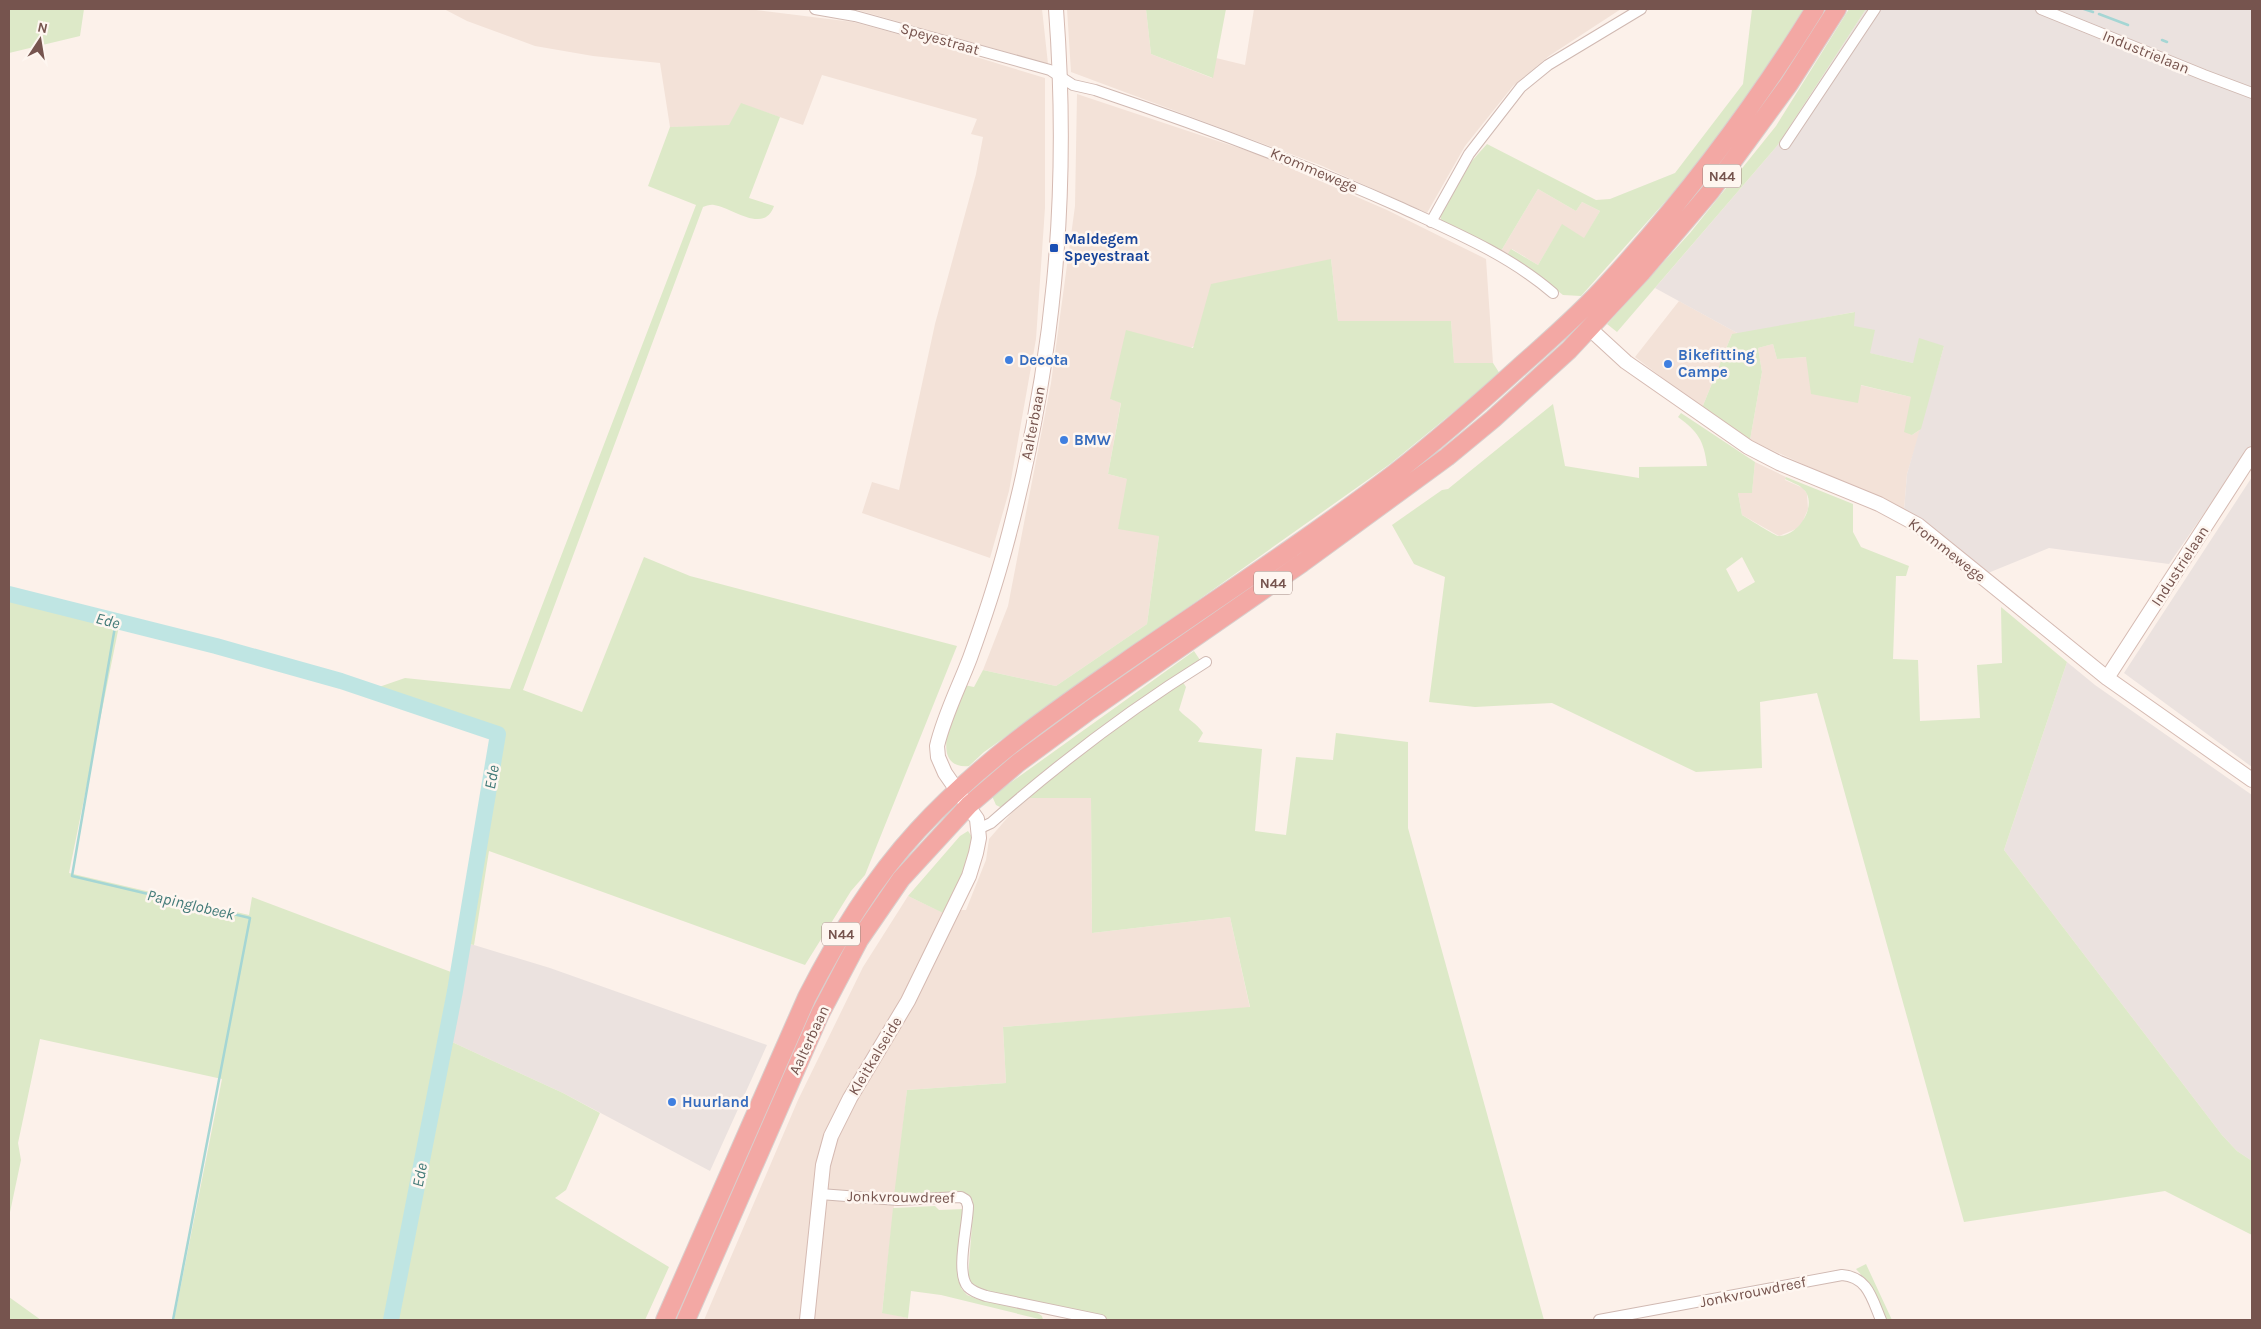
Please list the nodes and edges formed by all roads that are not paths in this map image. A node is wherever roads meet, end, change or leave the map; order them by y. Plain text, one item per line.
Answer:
1 (815, 9) edge
2 (1056, 9) edge
3 (1640, 9) edge
4 (1815, 9) edge
5 (1837, 9) edge
6 (1875, 9) edge
7 (2041, 9) edge
8 (1061, 78) junction
9 (2252, 92) edge
10 (1785, 144) dead end
11 (1431, 222) junction
12 (1553, 293) dead end
13 (1582, 322) junction
14 (2252, 454) edge
15 (1206, 662) dead end
16 (2107, 678) junction
17 (2252, 780) edge
18 (958, 790) junction
19 (969, 805) junction
20 (978, 829) junction
21 (820, 1194) junction
22 (664, 1320) edge
23 (686, 1320) edge
24 (807, 1320) edge
25 (1100, 1320) edge
26 (1599, 1320) edge
27 (1881, 1320) edge

1 - 8 street, Speyestraat
2 - 8 street, Aalterbaan
3 - 11 street
4 - 13 highway, N44
5 - 13 highway, N44
6 - 10 street
7 - 9 street, Industrielaan
8 - 11 street, Krommewege
8 - 18 street, Aalterbaan
11 - 12 street, Krommewege
13 - 16 street, Krommewege
13 - 18 highway, N44
13 - 19 highway, N44
14 - 16 street, Industrielaan
15 - 20 street
16 - 17 street, Krommewege
18 - 19 street, Aalterbaan
18 - 22 highway, Aalterbaan / N44
19 - 20 street, Kleitkalseide
19 - 23 highway, Aalterbaan / N44
20 - 21 street, Kleitkalseide
21 - 24 street, Kleitkalseide
21 - 25 street, Jonkvrouwdreef
26 - 27 street, Jonkvrouwdreef

